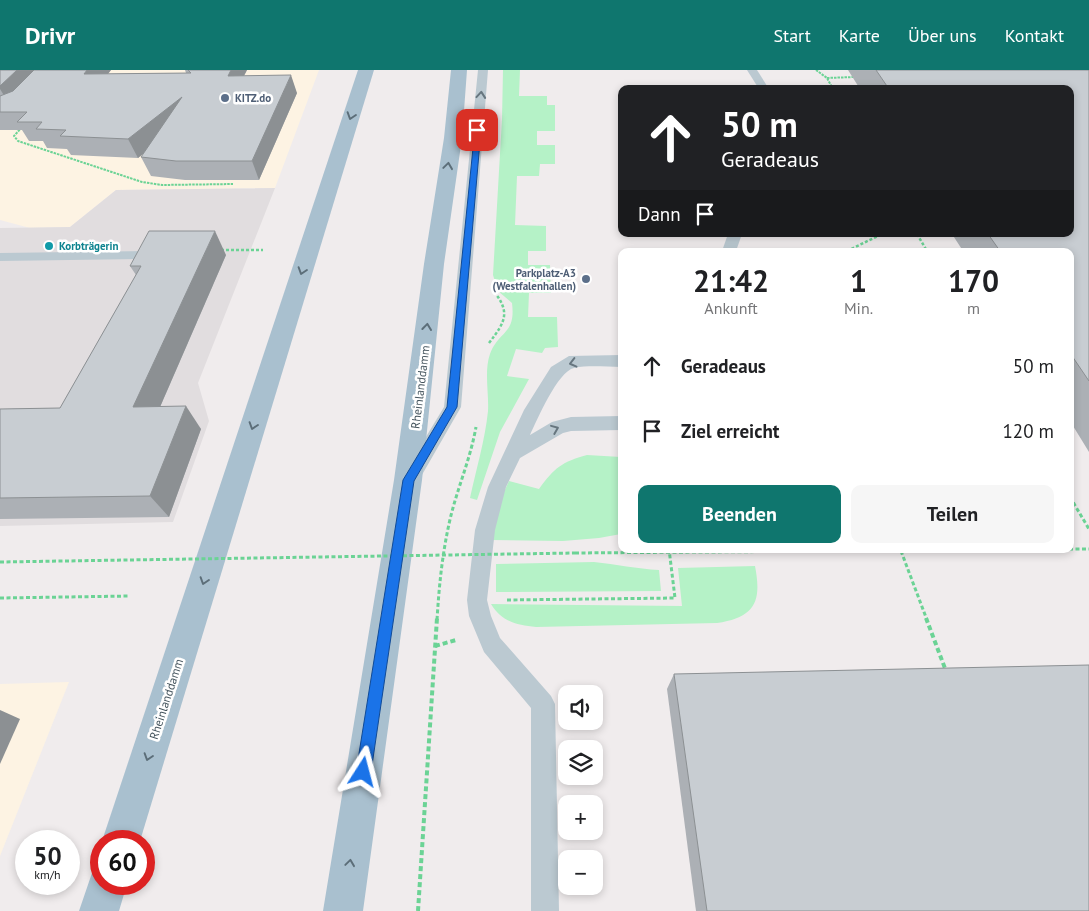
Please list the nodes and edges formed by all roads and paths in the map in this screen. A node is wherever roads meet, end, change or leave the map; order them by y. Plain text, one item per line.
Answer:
1 (366, 70) edge
2 (459, 70) edge
3 (483, 70) edge
4 (752, 70) edge
5 (816, 70) edge
6 (854, 77) dead end
7 (827, 78) junction
8 (761, 85) edge
9 (831, 85) edge
10 (24, 125) edge
11 (233, 184) dead end
12 (876, 237) edge
13 (919, 237) edge
14 (853, 248) edge
15 (925, 248) edge
16 (219, 250) dead end
17 (263, 250) dead end
18 (0, 257) edge
19 (134, 281) edge
20 (490, 286) dead end
21 (486, 346) dead end
22 (618, 361) edge
23 (618, 423) edge
24 (477, 424) dead end
25 (513, 453) junction
26 (408, 480) junction
27 (1074, 504) edge
28 (1089, 530) edge
29 (1074, 549) edge
30 (1089, 549) edge
31 (618, 552) edge
32 (669, 553) edge
33 (902, 553) edge
34 (0, 562) edge
35 (130, 596) dead end
36 (0, 598) edge
37 (478, 600) junction
38 (948, 674) edge
39 (124, 830) edge
40 (104, 895) edge
41 (99, 911) edge
42 (343, 911) edge
43 (418, 911) edge
44 (545, 911) edge

1 -> 39 main road, Rheinlanddamm
26 -> 2 main road, Rheinlanddamm
26 -> 3 lane
4 - 8 lane
5 - 7 path
6 - 7 path
7 - 9 path
10 - 11 path
12 - 14 path
13 - 15 path
16 - 17 path
18 - 19 lane
20 - 21 path
22 -> 25 lane
25 -> 23 lane
24 - 43 path
25 - 37 lane
42 -> 26 main road, Rheinlanddamm
27 - 28 path
29 - 30 path
31 - 34 path, bridge
32 - 37 path
33 - 38 path
35 - 36 path
37 - 44 lane
40 - 41 main road

